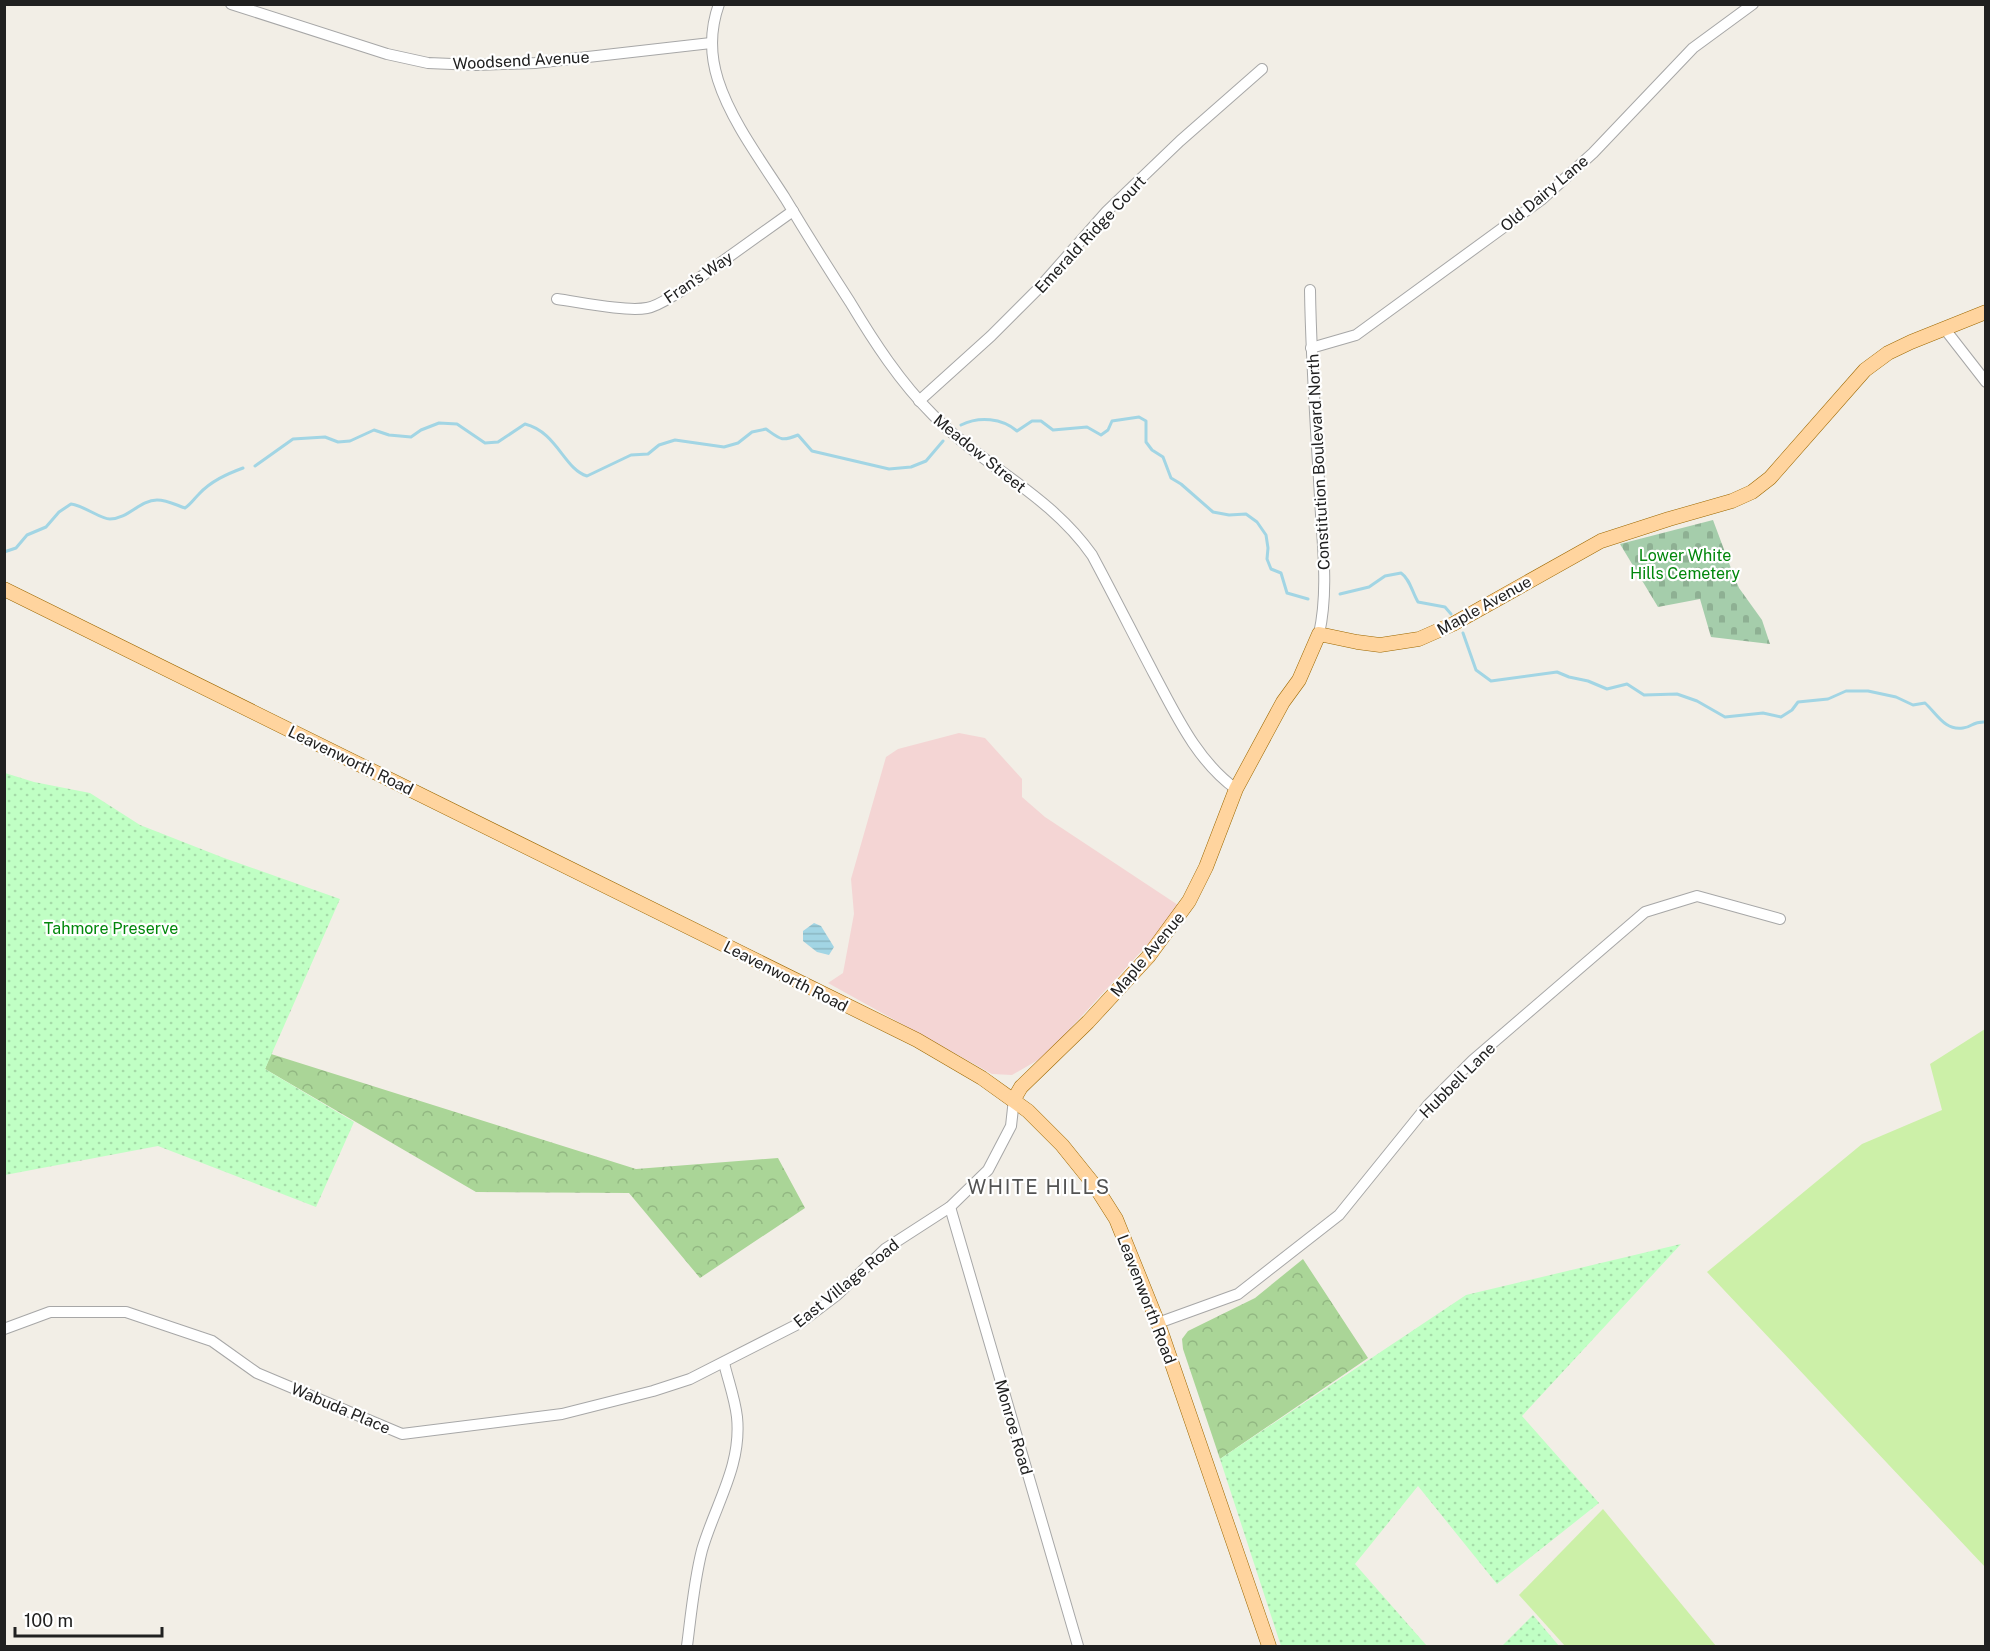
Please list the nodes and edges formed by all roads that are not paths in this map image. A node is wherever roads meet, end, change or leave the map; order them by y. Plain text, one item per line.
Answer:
1 (231, 4) edge
2 (718, 4) edge
3 (1753, 4) edge
4 (711, 43) junction
5 (1262, 69) dead end
6 (793, 211) junction
7 (1310, 290) dead end
8 (557, 299) dead end
9 (1986, 312) edge
10 (1944, 328) junction
11 (1311, 348) junction
12 (1986, 382) edge
13 (919, 401) junction
14 (4, 589) edge
15 (1319, 634) junction
16 (1236, 789) junction
17 (1780, 919) dead end
18 (1014, 1099) junction
19 (950, 1207) junction
20 (1158, 1323) junction
21 (4, 1329) edge
22 (724, 1363) junction
23 (687, 1647) edge
24 (1078, 1647) edge
25 (1269, 1647) edge

1 - 4 street, Woodsend Avenue
2 - 4 street, Meadow Street
3 - 11 street, Old Dairy Lane
4 - 6 street, Meadow Street
5 - 13 street, Emerald Ridge Court
6 - 8 street, Fran's Way
6 - 13 street, Meadow Street
7 - 11 street, Constitution Boulevard North
9 - 10 main road, Maple Avenue
10 - 12 street
10 - 15 main road, Maple Avenue
11 - 15 street, Constitution Boulevard North
13 - 16 street, Meadow Street
14 - 18 main road, Leavenworth Road
15 - 16 main road, Maple Avenue
16 - 18 main road, Maple Avenue
17 - 20 street, Hubbell Lane
18 - 19 street, East Village Road
18 - 20 main road, Leavenworth Road
19 - 22 street, East Village Road
19 - 24 street, Monroe Road
20 - 25 main road, Leavenworth Road
21 - 22 street, Wabuda Place
22 - 23 street

